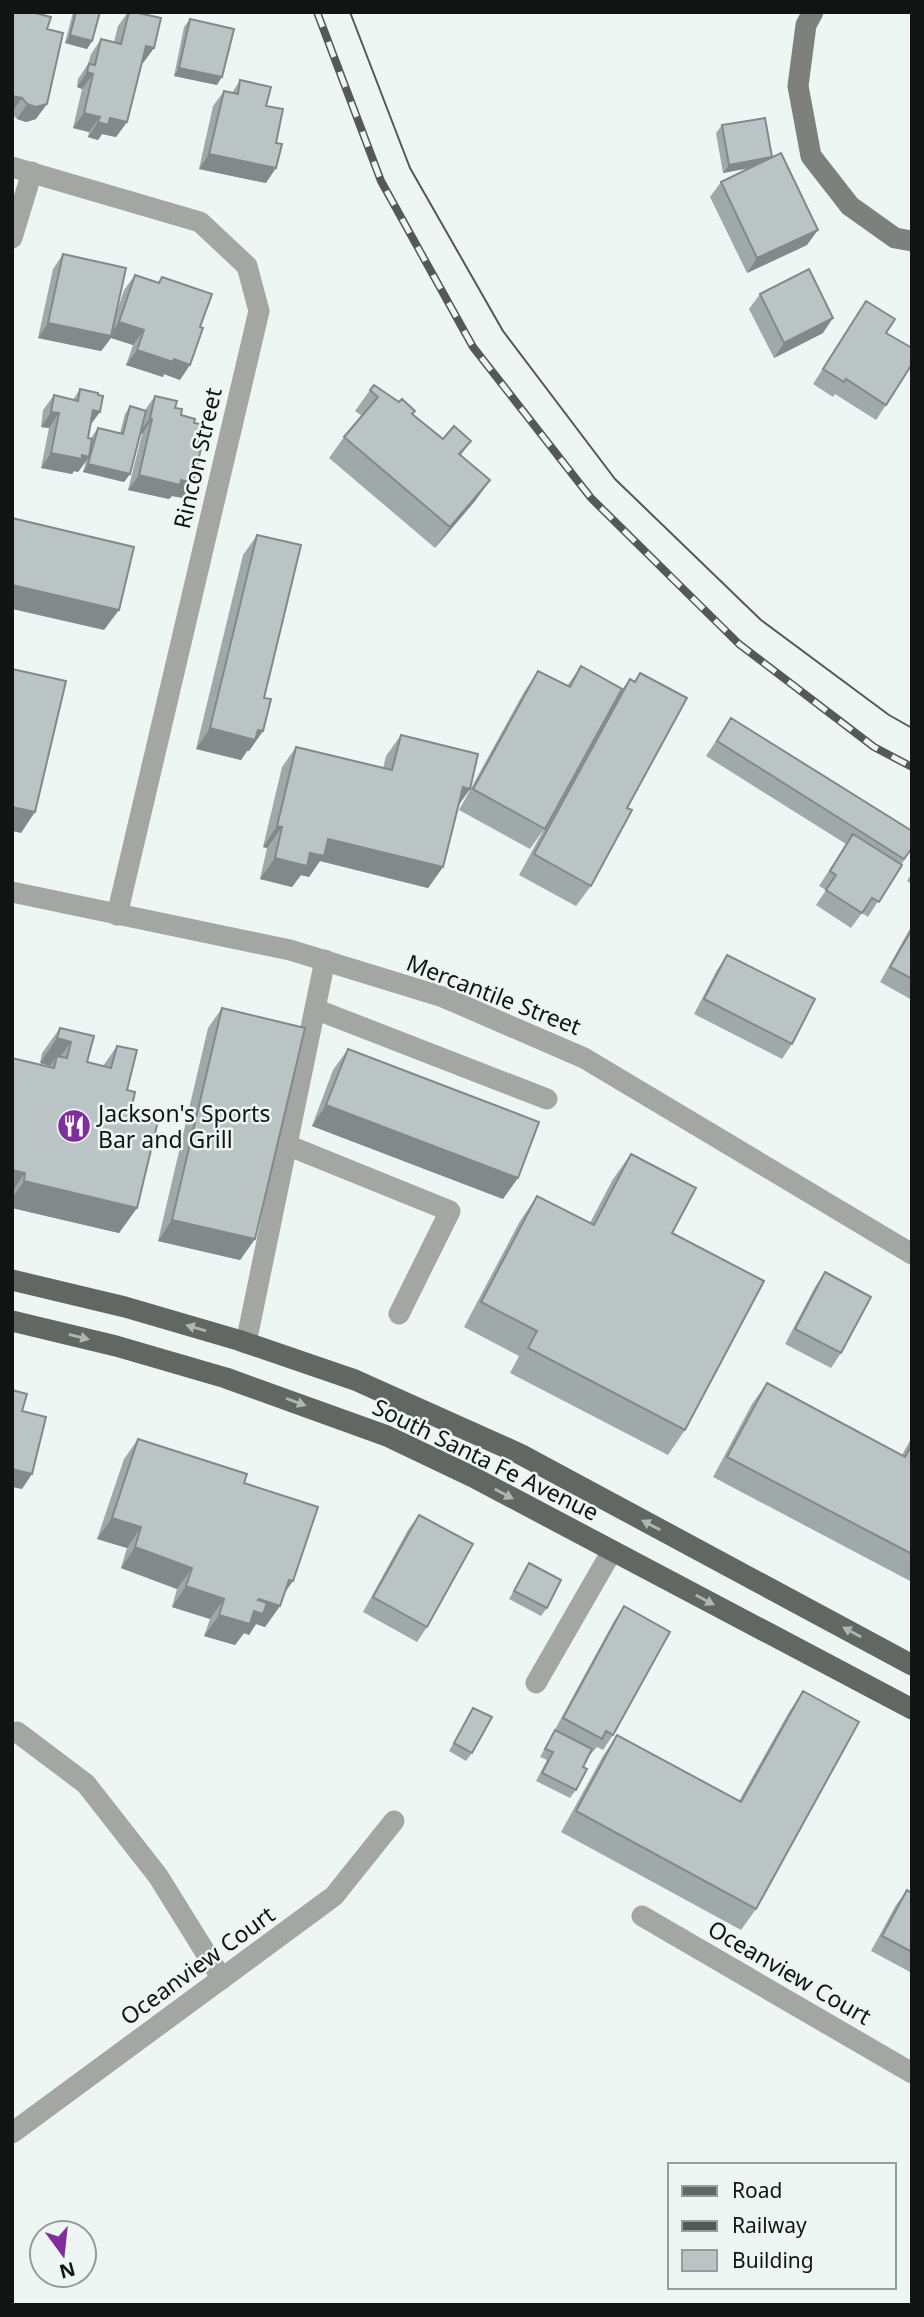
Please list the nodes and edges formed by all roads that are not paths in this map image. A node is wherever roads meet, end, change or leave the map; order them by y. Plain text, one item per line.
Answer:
1 (813, 12) edge
2 (22, 170) edge
3 (12, 238) edge
4 (912, 241) edge
5 (12, 892) edge
6 (117, 915) junction
7 (325, 960) junction
8 (314, 1009) junction
9 (547, 1099) dead end
10 (287, 1145) junction
11 (912, 1254) edge
12 (12, 1280) edge
13 (400, 1314) dead end
14 (12, 1321) edge
15 (246, 1343) junction
16 (612, 1551) junction
17 (912, 1665) edge
18 (536, 1683) dead end
19 (912, 1709) edge
20 (17, 1732) dead end
21 (394, 1821) dead end
22 (642, 1916) dead end
23 (222, 1979) junction
24 (912, 2073) edge
25 (12, 2133) edge

1 - 4 street
2 - 3 street
2 - 6 street, Rincon Street
5 - 6 street, Mercantile Street
6 - 7 street, Mercantile Street
7 - 8 street
7 - 11 street, Mercantile Street
8 - 9 street
8 - 10 street
10 - 13 street
10 - 15 street
15 -> 12 main road, South Santa Fe Avenue
14 -> 16 main road, South Santa Fe Avenue
17 -> 15 main road, South Santa Fe Avenue
16 - 18 street
16 -> 19 main road, South Santa Fe Avenue
20 - 23 street
21 - 23 street, Oceanview Court
22 - 24 street, Oceanview Court
23 - 25 street, Oceanview Court

